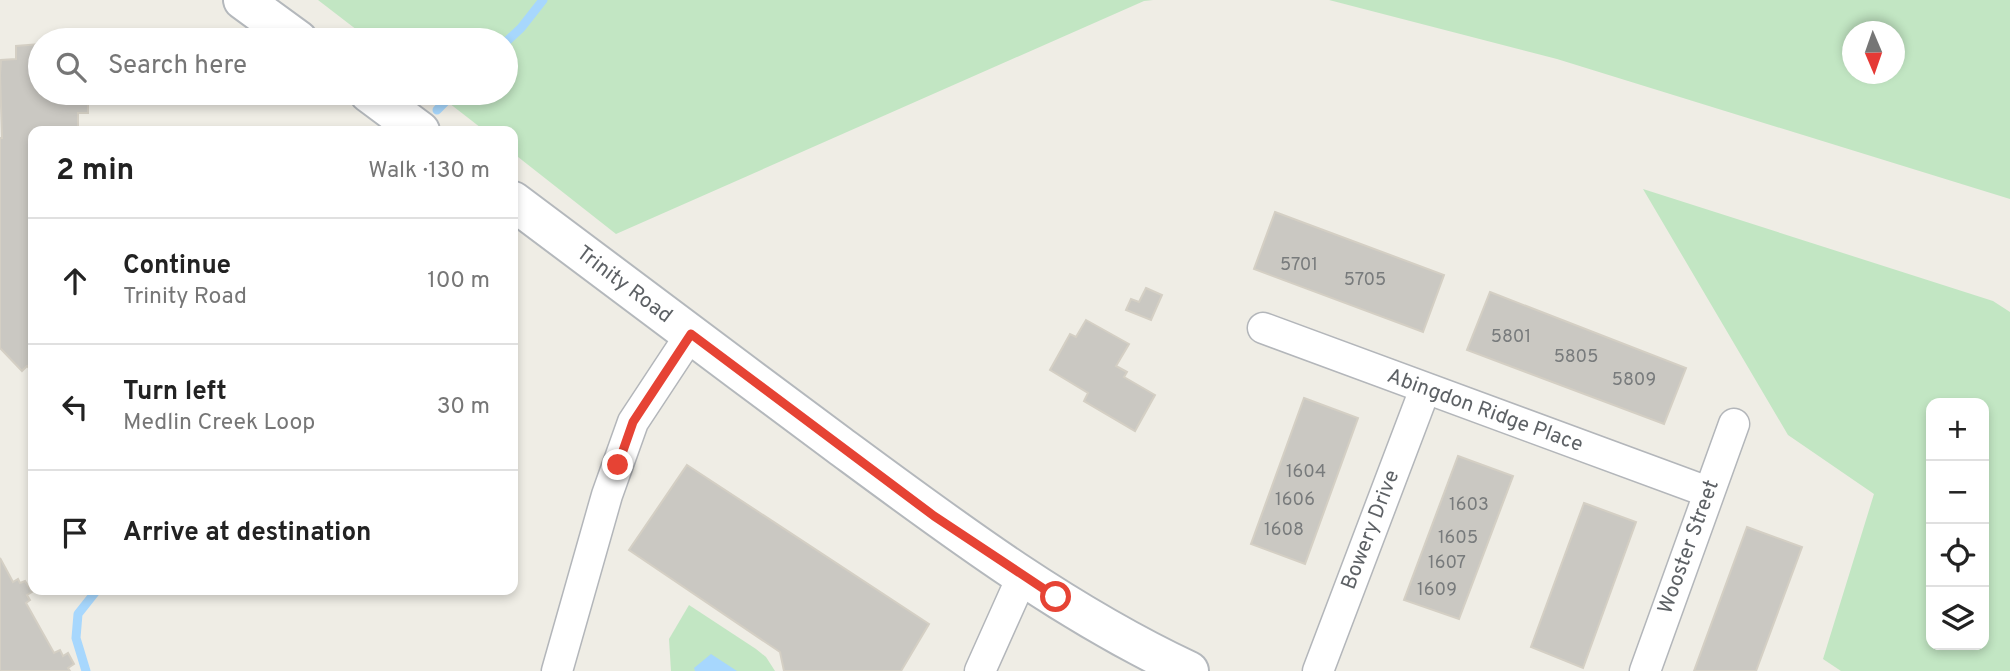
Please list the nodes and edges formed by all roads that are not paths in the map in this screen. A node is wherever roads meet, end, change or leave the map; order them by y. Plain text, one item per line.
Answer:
1 (243, 0) edge
2 (282, 28) edge
3 (385, 105) edge
4 (413, 126) edge
5 (518, 205) edge
6 (1263, 328) dead end
7 (691, 334) junction
8 (1425, 389) junction
9 (1734, 424) dead end
10 (1708, 492) junction
11 (1023, 575) junction
12 (557, 671) edge
13 (980, 671) edge
14 (1189, 671) edge
15 (1318, 671) edge
16 (1645, 671) edge

1 - 2 main road
3 - 4 main road
5 - 7 main road, Trinity Road
6 - 8 street, Abingdon Ridge Place
7 - 11 main road, Trinity Road
7 - 12 street
8 - 10 street, Abingdon Ridge Place
8 - 15 street, Bowery Drive
9 - 10 street, Wooster Street
10 - 16 street, Wooster Street
11 - 13 street
11 - 14 main road, Trinity Road

